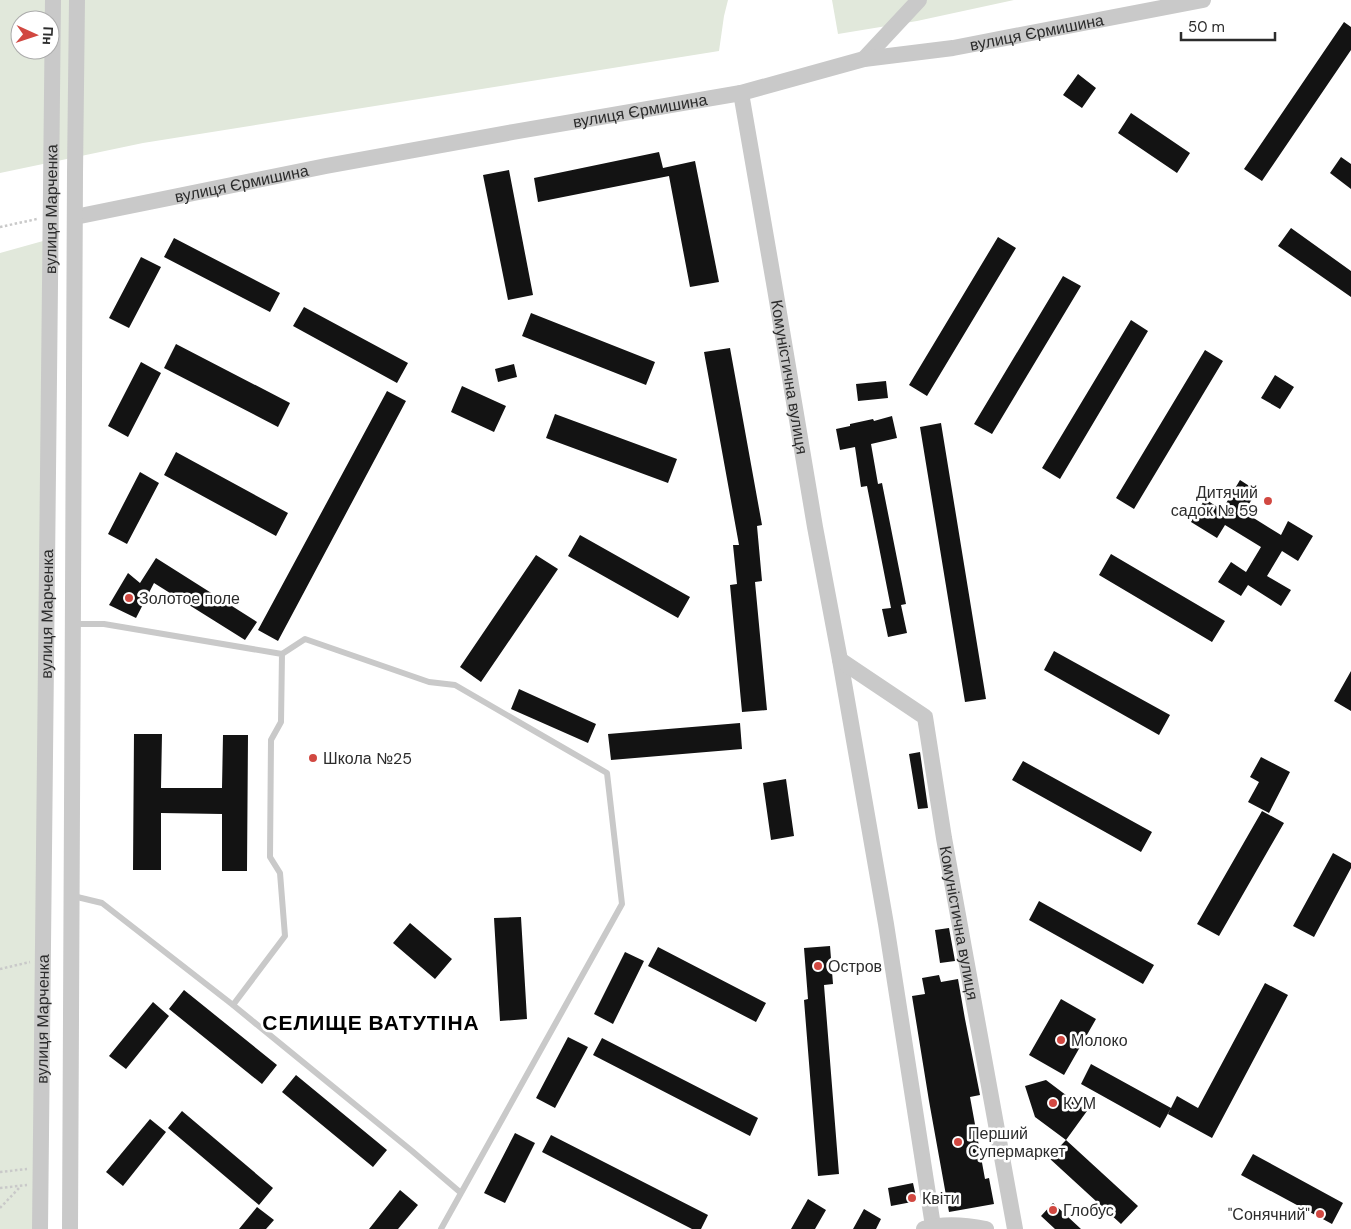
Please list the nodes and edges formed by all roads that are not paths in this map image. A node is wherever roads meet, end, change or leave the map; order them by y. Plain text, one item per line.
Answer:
1 (53, 0) edge
2 (77, 0) edge
3 (919, 0) edge
4 (1203, 0) edge
5 (864, 59) junction
6 (741, 93) junction
7 (52, 126) junction
8 (76, 126) junction
9 (75, 173) junction
10 (51, 174) junction
11 (75, 217) junction
12 (73, 624) junction
13 (282, 654) junction
14 (840, 660) junction
15 (72, 896) junction
16 (233, 1004) junction
17 (461, 1193) junction
18 (929, 1227) edge
19 (40, 1229) edge
20 (70, 1229) edge
21 (441, 1229) edge
22 (986, 1229) edge
23 (1016, 1229) edge

1 - 7 street, вулиця Марченка
2 - 8 street, вулиця Марченка
3 - 5 street
4 - 5 street, вулиця Єрмишина
5 - 6 street, вулиця Єрмишина
6 - 11 street, вулиця Єрмишина
6 - 14 street, Комуністична вулиця
7 - 8 street
7 - 10 street, вулиця Марченка
8 - 9 street, вулиця Марченка
9 - 10 street
9 - 11 street, вулиця Марченка
10 - 19 street, вулиця Марченка
11 - 12 street, вулиця Марченка
12 - 13 lane
12 - 15 street, вулиця Марченка
13 - 16 lane
13 - 17 lane
14 - 18 street, Комуністична вулиця
14 - 23 street, Комуністична вулиця
15 - 16 lane
15 - 20 street, вулиця Марченка
16 - 17 lane
17 - 21 lane
18 - 22 street

